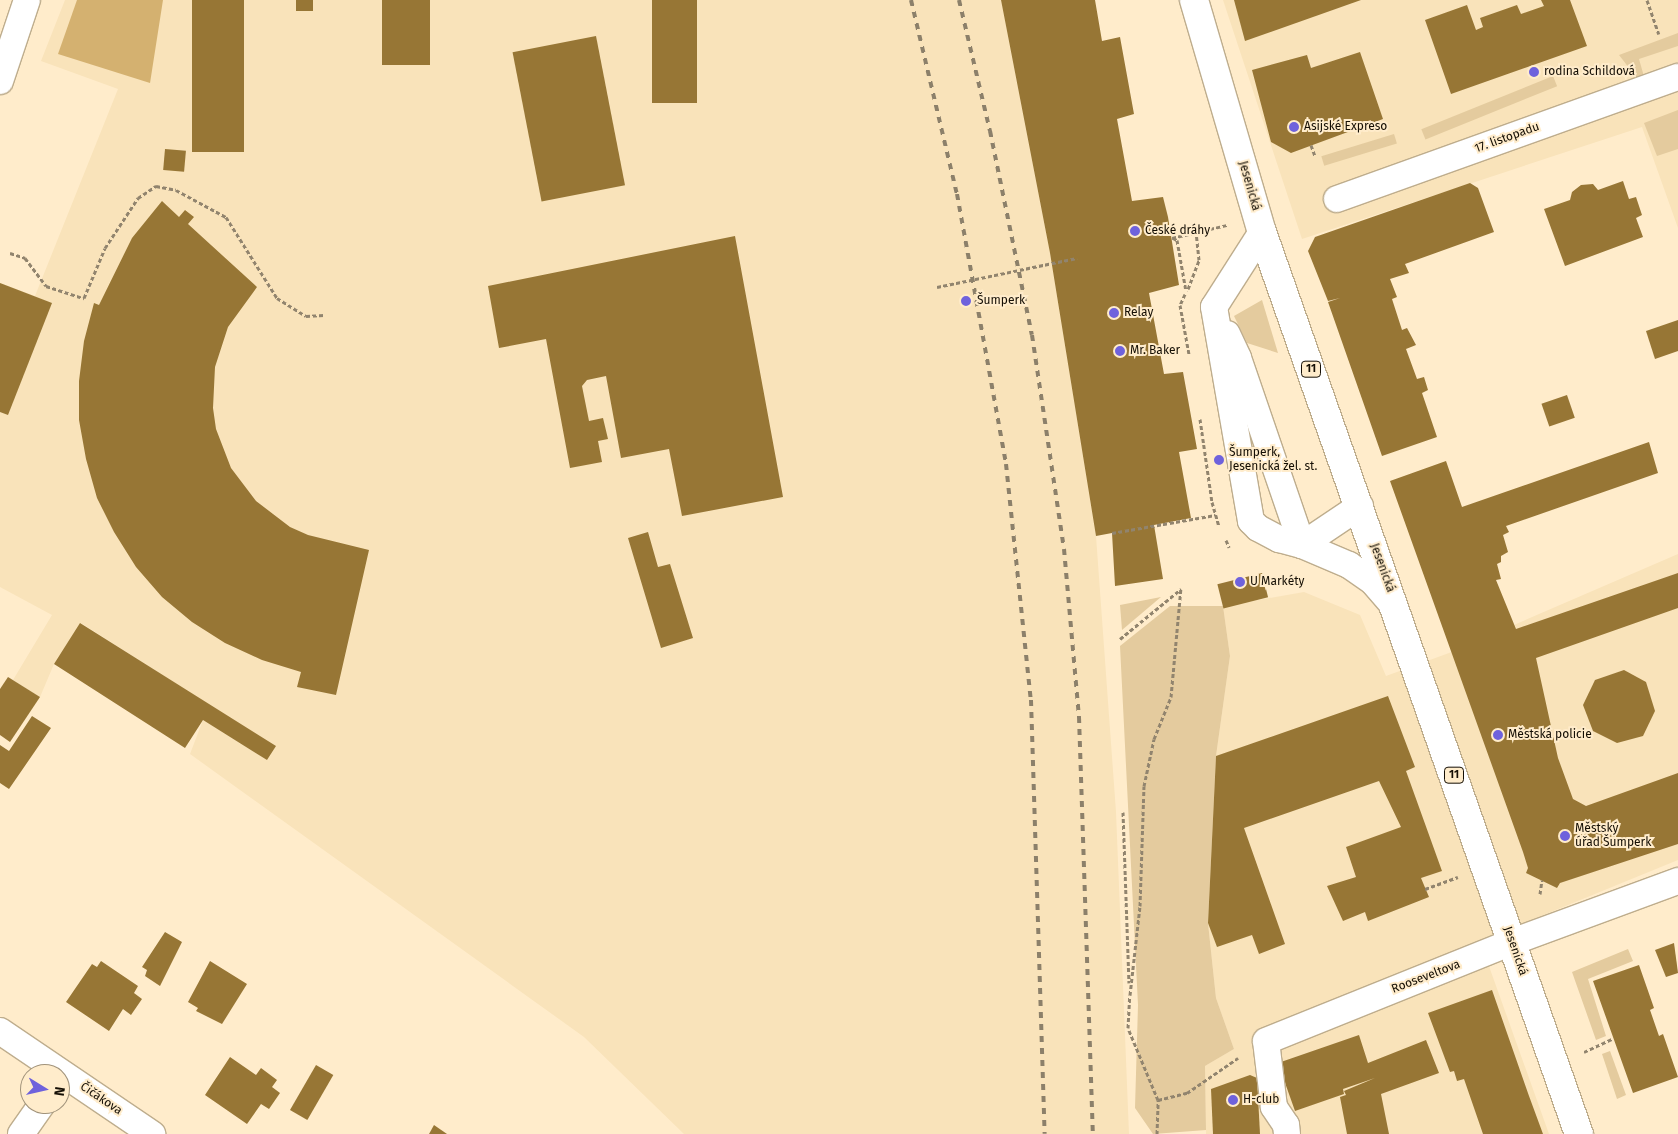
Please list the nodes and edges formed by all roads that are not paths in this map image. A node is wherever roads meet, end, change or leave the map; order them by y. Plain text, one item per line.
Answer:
1 (27, 0) edge
2 (1194, 0) edge
3 (1678, 77) edge
4 (0, 80) edge
5 (1337, 199) dead end
6 (1262, 232) junction
7 (1214, 307) junction
8 (1360, 506) junction
9 (1302, 545) junction
10 (1396, 608) junction
11 (1678, 882) edge
12 (1512, 942) junction
13 (0, 1031) edge
14 (46, 1064) edge
15 (70, 1081) edge
16 (35, 1114) edge
17 (21, 1134) edge
18 (152, 1134) edge
19 (1287, 1134) edge
20 (1578, 1134) edge

1 - 4 street
2 - 6 main road, Jesenická / 11
3 - 5 street, 17. listopadu
6 - 7 street
6 - 8 main road, Jesenická / 11
7 - 9 street
7 - 9 street
8 - 9 street
8 - 10 main road, Jesenická / 11
9 - 10 street
10 - 12 main road, Jesenická / 11
11 - 12 street, Rooseveltova
12 - 19 street, Rooseveltova
12 - 20 main road, Jesenická / 11
13 - 14 street, Čičákova
15 - 18 street, Čičákova
16 - 17 street

